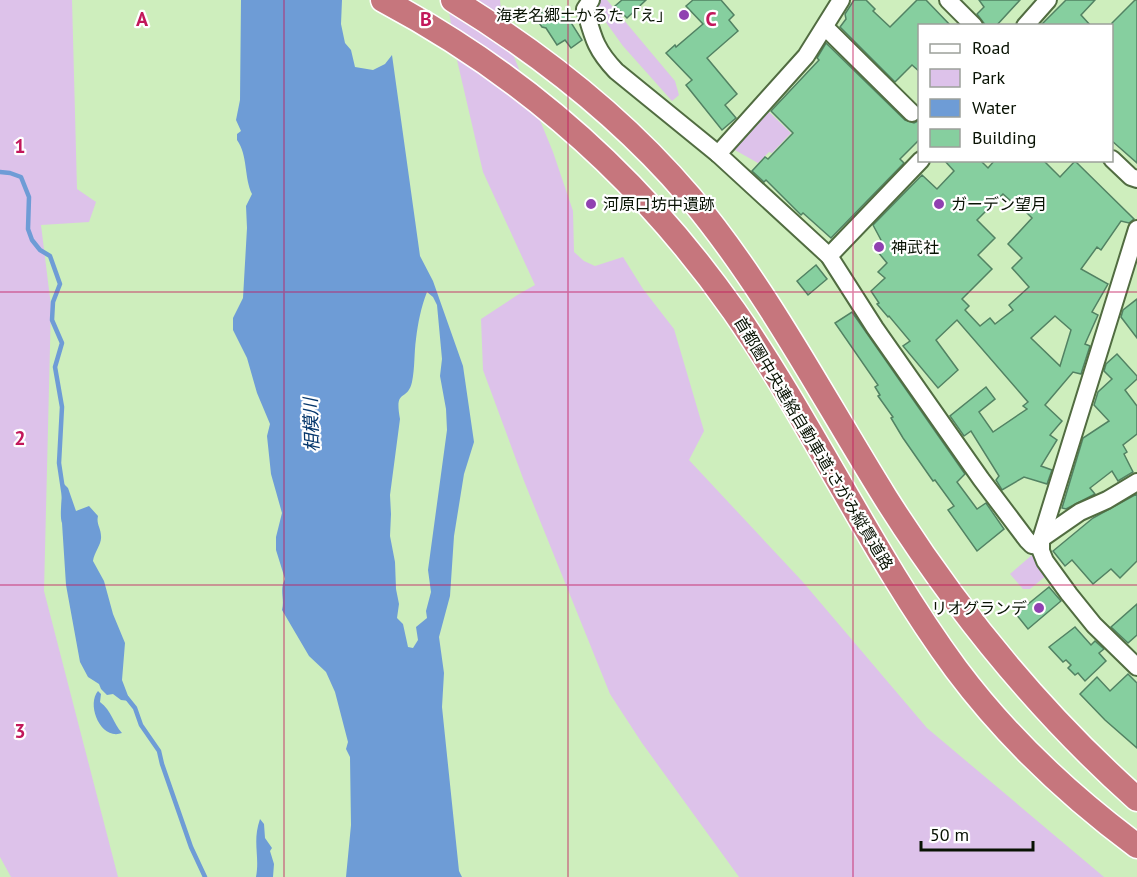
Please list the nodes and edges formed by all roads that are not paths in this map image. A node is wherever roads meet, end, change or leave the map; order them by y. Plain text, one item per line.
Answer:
1 (383, 0) edge
2 (453, 0) edge
3 (591, 0) edge
4 (841, 0) edge
5 (948, 0) edge
6 (1048, 0) edge
7 (972, 24) edge
8 (1027, 24) edge
9 (825, 27) junction
10 (916, 116) edge
11 (718, 154) junction
12 (1113, 160) edge
13 (919, 162) edge
14 (1137, 179) edge
15 (1137, 229) edge
16 (829, 256) junction
17 (1137, 482) edge
18 (1041, 543) junction
19 (1137, 667) edge
20 (1137, 798) edge
21 (1137, 846) edge

1 - 21 highway, 首都圏中央連絡自動車道;さがみ縦貫道路
2 - 20 highway, 首都圏中央連絡自動車道;さがみ縦貫道路
3 - 11 street
4 - 9 street
5 - 7 street
6 - 8 street
9 - 10 street
9 - 11 street
11 - 16 street
12 - 14 street
13 - 16 street
15 - 18 street
16 - 18 street
17 - 18 street
18 - 19 street

